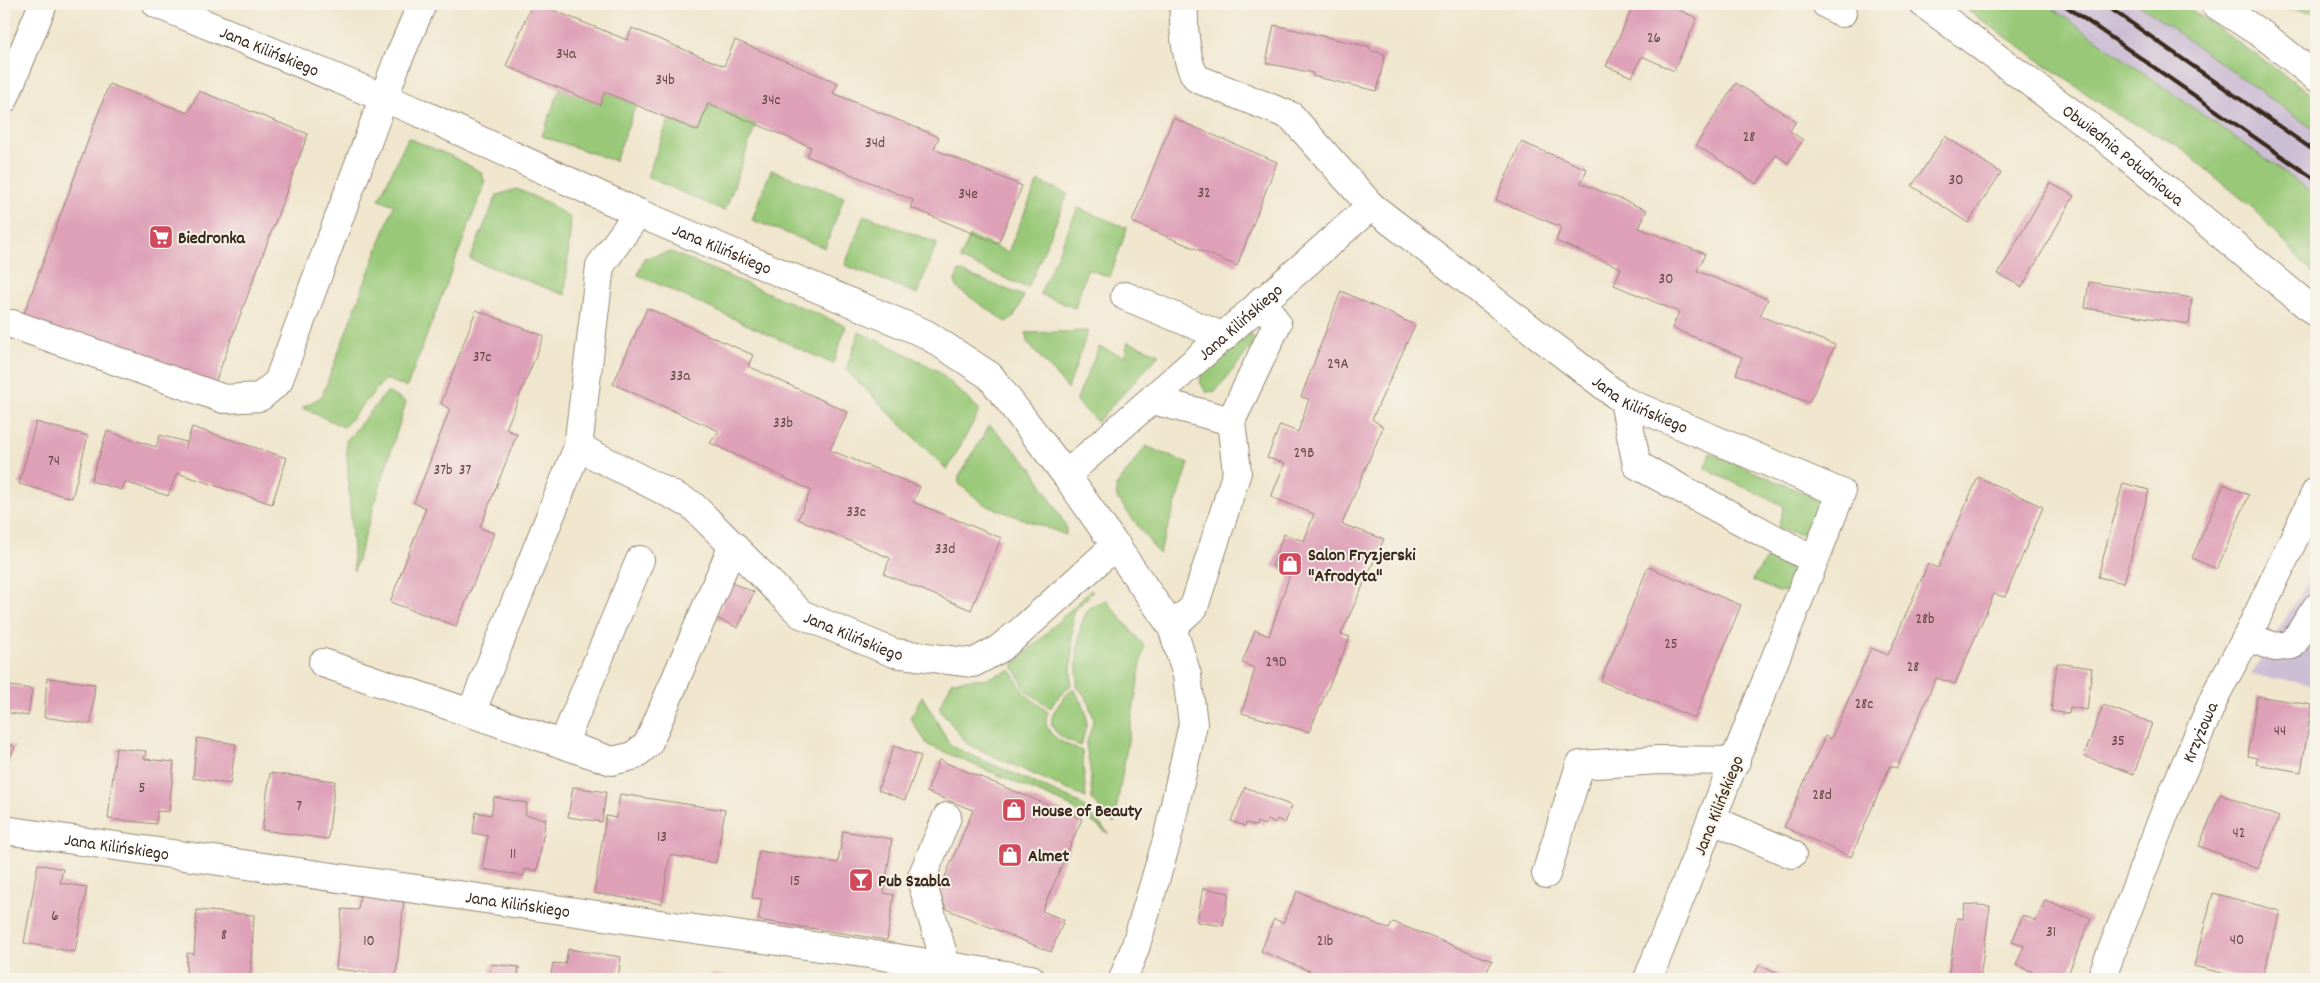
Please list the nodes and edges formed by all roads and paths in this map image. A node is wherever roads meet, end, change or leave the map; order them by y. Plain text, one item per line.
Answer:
1 (43, 4) edge
2 (157, 4) edge
3 (422, 4) edge
4 (1184, 4) edge
5 (1924, 4) edge
6 (2215, 4) edge
7 (2316, 77) edge
8 (4, 99) edge
9 (384, 99) junction
10 (1371, 206) junction
11 (638, 213) junction
12 (1125, 296) dead end
13 (1262, 300) junction
14 (2316, 314) edge
15 (12, 324) dead end
16 (1224, 337) junction
17 (1153, 400) junction
18 (1624, 401) junction
19 (1231, 421) junction
20 (578, 447) junction
21 (1066, 475) junction
22 (2316, 492) edge
23 (733, 545) junction
24 (1116, 545) junction
25 (640, 560) dead end
26 (1814, 560) junction
27 (2316, 608) edge
28 (1172, 627) junction
29 (2247, 637) junction
30 (323, 663) dead end
31 (471, 713) junction
32 (563, 744) junction
33 (1736, 761) junction
34 (947, 817) dead end
35 (1713, 820) junction
36 (4, 830) edge
37 (1792, 854) dead end
38 (1546, 874) dead end
39 (946, 965) junction
40 (1031, 979) edge
41 (1123, 979) edge
42 (1648, 979) edge
43 (2101, 979) edge

1 - 8 street
2 - 9 street, Jana Kilińskiego
3 - 9 street
4 - 10 street
5 - 14 street, Obwiednia Południowa
6 - 7 street
9 - 11 street, Jana Kilińskiego
9 - 15 street
10 - 13 street, Jana Kilińskiego
10 - 18 street, Jana Kilińskiego
11 - 20 street
11 - 21 street, Jana Kilińskiego
12 - 16 street
13 - 16 street, Jana Kilińskiego
13 - 19 street
16 - 17 street, Jana Kilińskiego
17 - 19 street
17 - 21 street, Jana Kilińskiego
18 - 26 street
18 - 26 street, Jana Kilińskiego
19 - 28 street
20 - 23 street, Jana Kilińskiego
20 - 31 street
21 - 24 street, Jana Kilińskiego
22 - 29 street, Krzyżowa
23 - 24 street, Jana Kilińskiego
23 - 32 street
24 - 28 street, Jana Kilińskiego
25 - 32 street
26 - 33 street, Jana Kilińskiego
27 - 29 street
28 - 41 street, Jana Kilińskiego
29 - 43 street, Krzyżowa
30 - 31 street
31 - 32 street
33 - 35 street, Jana Kilińskiego
33 - 38 street
34 - 39 street
35 - 37 street
35 - 42 street, Jana Kilińskiego
36 - 39 street, Jana Kilińskiego
39 - 40 street, Jana Kilińskiego

